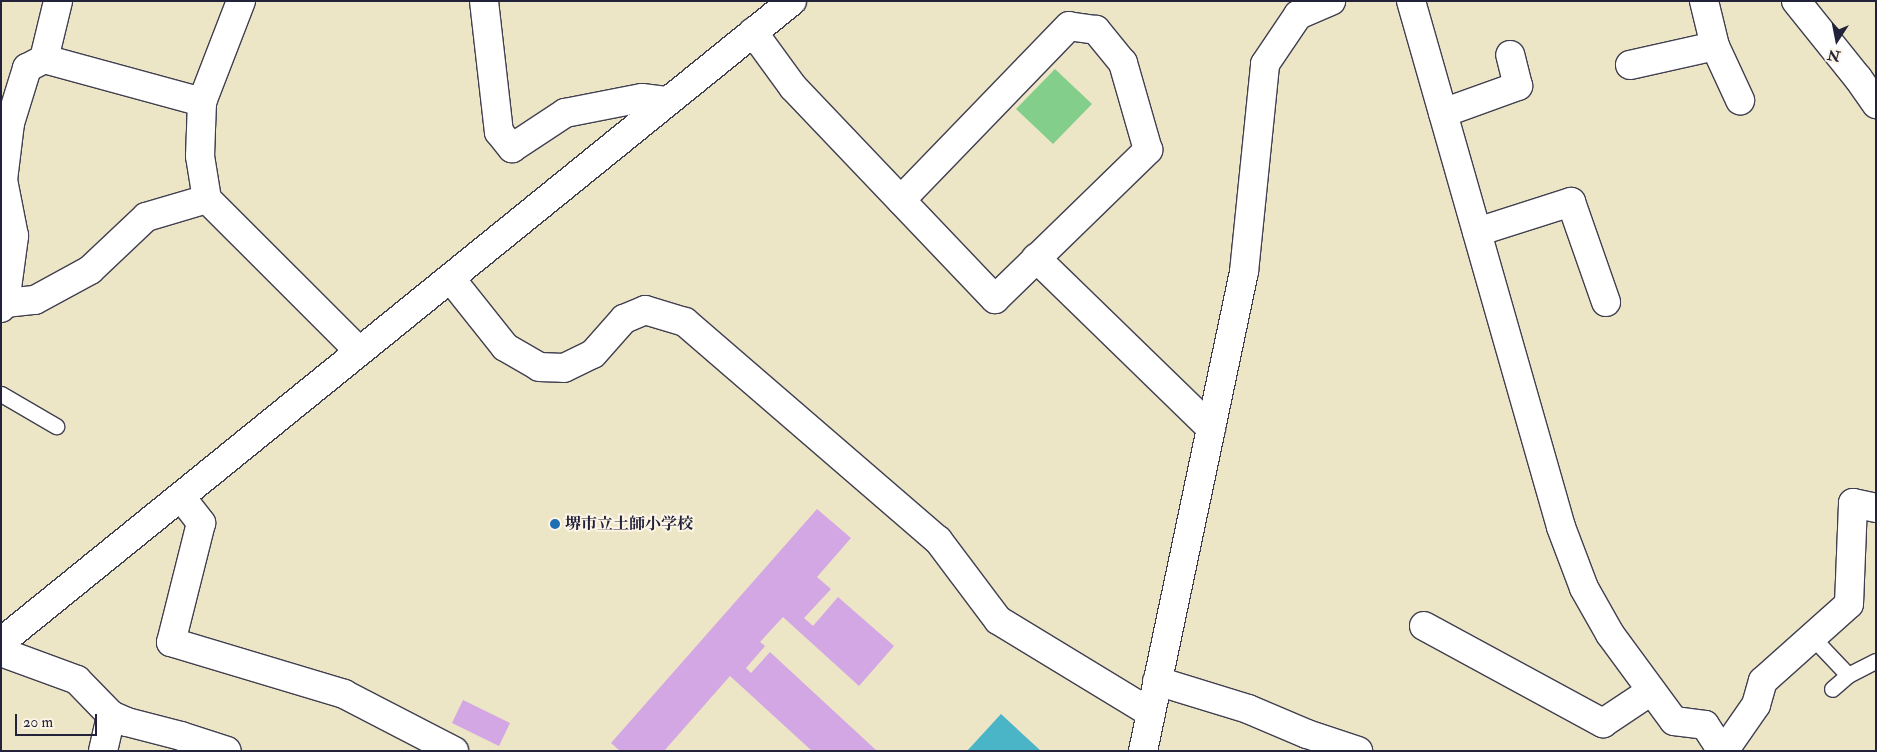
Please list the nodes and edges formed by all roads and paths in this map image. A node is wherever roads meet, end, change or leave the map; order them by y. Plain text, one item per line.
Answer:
1 (58, 1) edge
2 (484, 1) edge
3 (792, 1) edge
4 (1331, 1) edge
5 (1411, 1) edge
6 (1704, 1) edge
7 (1796, 1) edge
8 (243, 2) edge
9 (754, 32) junction
10 (1715, 46) junction
11 (1510, 55) dead end
12 (44, 59) junction
13 (1630, 65) dead end
14 (1740, 100) dead end
15 (202, 102) junction
16 (666, 102) junction
17 (1876, 104) edge
18 (1443, 113) junction
19 (6, 122) edge
20 (207, 199) junction
21 (901, 200) junction
22 (1477, 232) junction
23 (1036, 258) junction
24 (451, 279) junction
25 (1606, 302) dead end
26 (3, 305) edge
27 (359, 351) junction
28 (1, 394) edge
29 (56, 426) dead end
30 (1211, 428) junction
31 (181, 497) junction
32 (1876, 508) edge
33 (1424, 626) dead end
34 (1812, 637) junction
35 (1, 642) edge
36 (1, 652) edge
37 (1876, 661) edge
38 (1848, 675) junction
39 (1157, 681) junction
40 (1832, 689) dead end
41 (1651, 691) junction
42 (1151, 713) junction
43 (111, 715) junction
44 (1305, 742) edge
45 (103, 751) edge
46 (227, 751) edge
47 (454, 751) edge
48 (1143, 751) edge
49 (1358, 751) edge
50 (1723, 751) edge

1 - 12 street
2 - 16 street
3 - 9 street
4 - 30 street
5 - 18 street
6 - 10 street
7 - 17 street
8 - 15 street
9 - 16 street
9 - 21 street
10 - 13 street
10 - 14 street
11 - 18 street
12 - 15 street
12 - 19 street
15 - 20 street
16 - 24 street
18 - 22 street
19 - 26 street
20 - 26 street
20 - 27 street
21 - 23 street
21 - 23 street
22 - 25 street
22 - 41 street
23 - 30 street
24 - 27 street
24 - 42 street
27 - 31 street
28 - 29 lane
30 - 39 street
31 - 35 street
31 - 47 street
32 - 34 street
33 - 41 street
34 - 38 lane
34 - 50 street
36 - 43 street
37 - 38 lane
38 - 40 lane
39 - 42 street
39 - 44 street
41 - 50 street
42 - 48 street
43 - 45 street
43 - 46 street
44 - 49 street

